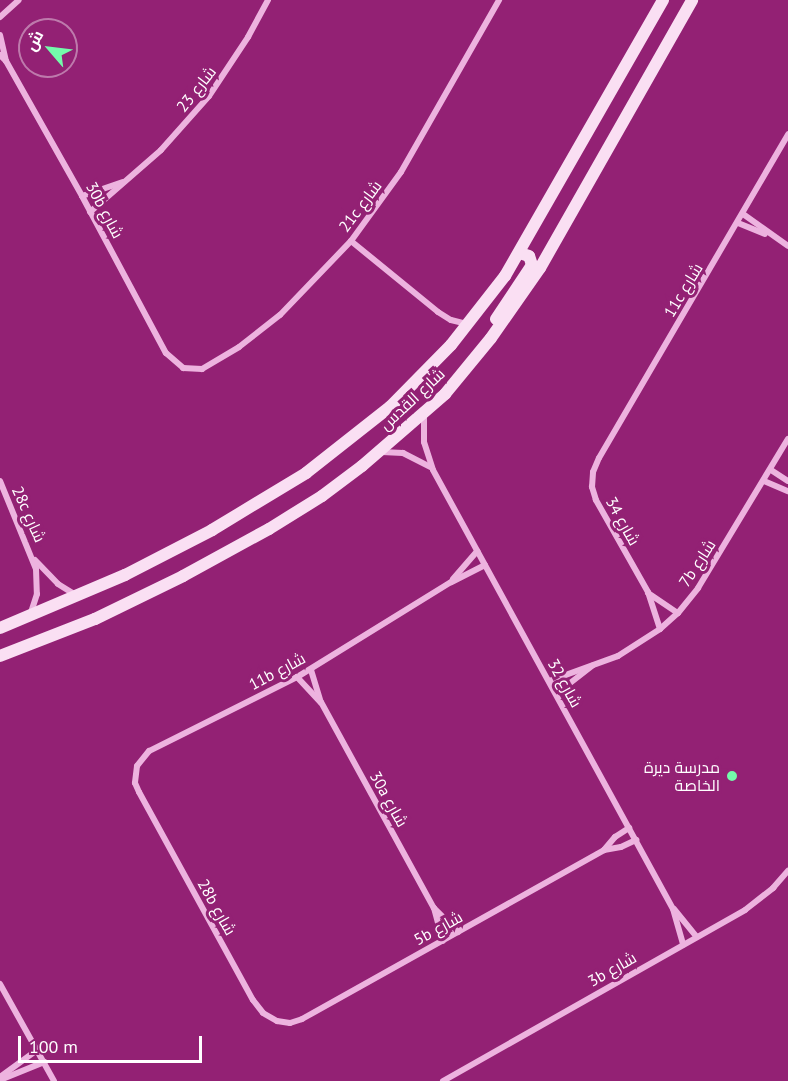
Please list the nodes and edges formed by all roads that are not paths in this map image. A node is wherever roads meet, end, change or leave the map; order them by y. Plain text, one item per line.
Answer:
1 (19, 0) edge
2 (268, 0) edge
3 (499, 0) edge
4 (663, 0) edge
5 (692, 0) edge
6 (0, 17) edge
7 (0, 34) edge
8 (0, 55) edge
9 (6, 62) junction
10 (788, 134) edge
11 (126, 180) junction
12 (82, 196) junction
13 (90, 213) junction
14 (743, 214) junction
15 (738, 223) junction
16 (768, 234) junction
17 (351, 241) junction
18 (788, 246) edge
19 (520, 253) junction
20 (470, 323) junction
21 (183, 368) joint
22 (463, 374) junction
23 (424, 413) junction
24 (788, 439) edge
25 (379, 452) junction
26 (599, 458) joint
27 (433, 470) junction
28 (771, 470) junction
29 (0, 481) edge
30 (764, 481) junction
31 (788, 482) edge
32 (788, 491) edge
33 (477, 551) junction
34 (33, 557) junction
35 (485, 565) junction
36 (451, 582) junction
37 (648, 592) junction
38 (78, 596) junction
39 (678, 613) junction
40 (29, 617) junction
41 (0, 628) edge
42 (660, 629) junction
43 (0, 656) edge
44 (592, 665) junction
45 (311, 670) junction
46 (297, 677) junction
47 (549, 681) junction
48 (556, 694) junction
49 (321, 702) junction
50 (139, 792) joint
51 (629, 828) junction
52 (636, 840) junction
53 (604, 850) junction
54 (788, 871) edge
55 (434, 908) junction
56 (674, 909) junction
57 (458, 932) junction
58 (697, 937) junction
59 (443, 941) junction
60 (683, 945) junction
61 (0, 984) edge
62 (284, 1023) joint
63 (37, 1050) junction
64 (44, 1062) junction
65 (0, 1078) edge
66 (54, 1081) edge
67 (443, 1081) edge

1 - 6 street
2 - 11 street, شارع 23
3 - 17 street, 21c شارع
4 - 19 main road, شارع القدس
5 - 22 main road, شارع القدس
7 - 9 street, 30b شارع
8 - 9 street, 30b شارع
9 - 12 street, 30b شارع
10 - 14 street, 11c شارع
11 - 12 street, شارع 23
11 - 13 street, شارع 23
12 - 13 street, 30b شارع
13 - 21 street, 30b شارع
14 - 15 street, 11c شارع
14 - 16 street
15 - 16 street
15 - 26 street, 11c شارع
16 - 18 street
17 - 20 street
17 - 21 street, 21c شارع
19 - 20 main road, شارع القدس
19 - 22 main road
20 - 38 main road, شارع القدس
22 - 23 main road, شارع القدس
23 - 25 main road, شارع القدس
23 - 27 street, شارع 32
24 - 28 street, 7b شارع
25 - 27 street
25 - 43 main road, شارع القدس
26 - 37 street, شارع 34
27 - 33 street, شارع 32
28 - 30 street, 7b شارع
28 - 31 street
29 - 34 street, 28c شارع
30 - 32 street
30 - 39 street, 7b شارع
33 - 35 street, شارع 32
33 - 36 street, 11b شارع
34 - 38 street, 28c شارع
34 - 40 street, 28c شارع
35 - 36 street, 11b شارع
35 - 47 street, شارع 32
36 - 45 street, 11b شارع
37 - 39 street, شارع 34
37 - 42 street, شارع 34
38 - 40 main road, شارع القدس
39 - 42 street, 7b شارع
40 - 41 main road, شارع القدس
42 - 44 street, 7b شارع
44 - 47 street, 7b شارع
44 - 48 street, 7b شارع
45 - 46 street, 11b شارع
45 - 49 street, 30a شارع
46 - 49 street, 30a شارع
46 - 50 street, 11b شارع
47 - 48 street, شارع 32
48 - 51 street, شارع 32
49 - 55 street, 30a شارع
50 - 62 street, 28b شارع
51 - 52 street, شارع 32
51 - 53 street, 5b شارع
52 - 53 street, 5b شارع
52 - 56 street, شارع 32
53 - 57 street, 5b شارع
54 - 58 street, 3b شارع
55 - 57 street, 30a شارع
55 - 59 street, 30a شارع
56 - 58 street, شارع 32
56 - 60 street, شارع 32
57 - 59 street, 5b شارع
58 - 60 street, 3b شارع
59 - 62 street, 5b شارع
60 - 67 street, 3b شارع
61 - 63 street
63 - 64 street
63 - 65 street
64 - 65 street
64 - 66 street

